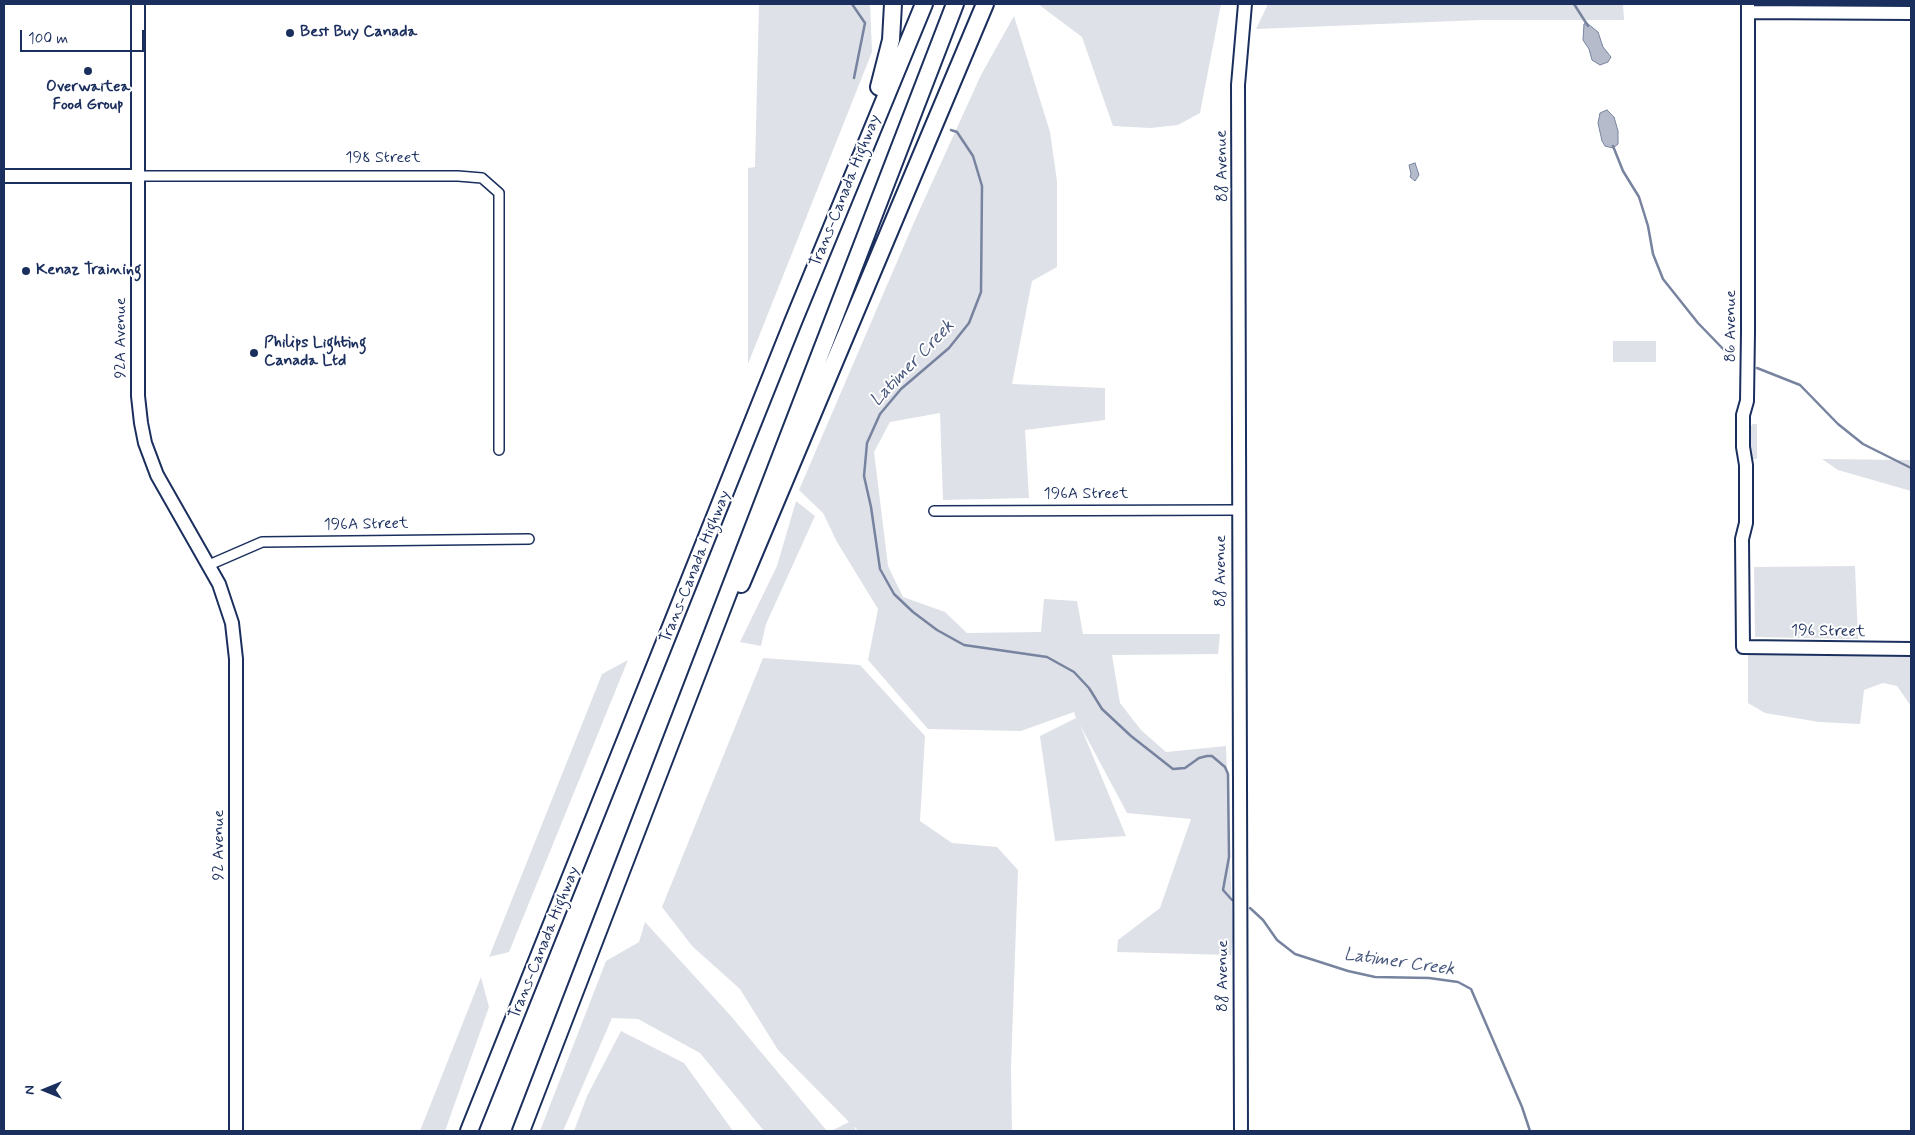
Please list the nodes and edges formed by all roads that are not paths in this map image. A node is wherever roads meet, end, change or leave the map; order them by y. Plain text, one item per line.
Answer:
1 (138, 4) edge
2 (893, 4) edge
3 (924, 4) edge
4 (955, 4) edge
5 (985, 4) edge
6 (1247, 6) edge
7 (1748, 8) edge
8 (1911, 13) edge
9 (4, 176) edge
10 (138, 176) junction
11 (827, 237) junction
12 (499, 450) dead end
13 (1238, 510) junction
14 (934, 511) dead end
15 (528, 539) dead end
16 (209, 565) junction
17 (1743, 647) joint
18 (1911, 649) edge
19 (692, 688) junction
20 (236, 1131) edge
21 (469, 1131) edge
22 (521, 1131) edge
23 (1241, 1131) edge

1 - 10 street, 92A Avenue
2 - 11 highway
3 - 11 highway, Trans-Canada Highway
4 - 19 highway, Trans-Canada Highway
5 - 19 highway
6 - 13 street, 88 Avenue
7 - 8 street
7 - 17 street, 86 Avenue
9 - 10 street, 198 Street
10 - 12 street, 198 Street
10 - 16 street, 92A Avenue
11 - 21 highway, Trans-Canada Highway
13 - 14 street, 196A Street
13 - 23 street, 88 Avenue
15 - 16 street, 196A Street
16 - 20 street, 92 Avenue
17 - 18 street, 196 Street
19 - 22 highway, Trans-Canada Highway

